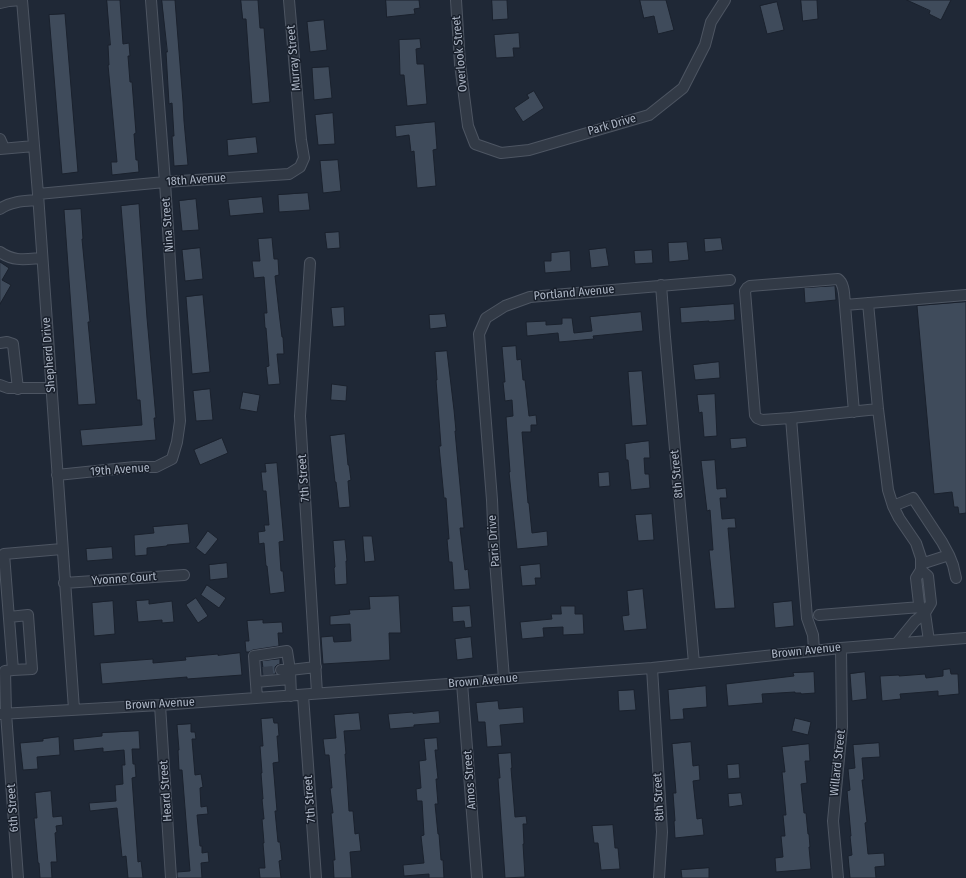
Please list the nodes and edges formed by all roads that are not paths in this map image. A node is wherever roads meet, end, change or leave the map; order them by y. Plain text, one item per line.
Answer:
1 (22, 0) edge
2 (151, 0) edge
3 (289, 0) edge
4 (456, 0) edge
5 (725, 0) edge
6 (0, 3) edge
7 (466, 109) joint
8 (299, 116) joint
9 (1, 145) edge
10 (34, 146) junction
11 (165, 182) junction
12 (38, 197) junction
13 (0, 209) edge
14 (0, 252) edge
15 (42, 258) junction
16 (310, 263) dead end
17 (730, 280) dead end
18 (661, 285) junction
19 (966, 295) edge
20 (868, 303) junction
21 (845, 305) junction
22 (0, 343) edge
23 (0, 385) edge
24 (18, 388) junction
25 (51, 388) junction
26 (485, 403) joint
27 (878, 409) junction
28 (854, 412) junction
29 (791, 418) junction
30 (175, 450) joint
31 (57, 475) junction
32 (893, 506) junction
33 (62, 549) junction
34 (2, 554) edge
35 (949, 555) junction
36 (921, 567) junction
37 (184, 575) dead end
38 (956, 578) dead end
39 (64, 583) junction
40 (923, 610) junction
41 (819, 615) dead end
42 (9, 617) junction
43 (966, 638) edge
44 (929, 641) junction
45 (897, 643) junction
46 (841, 648) junction
47 (814, 650) junction
48 (694, 663) junction
49 (316, 667) junction
50 (652, 668) junction
51 (13, 670) junction
52 (287, 673) junction
53 (258, 675) junction
54 (504, 679) junction
55 (462, 683) junction
56 (317, 693) junction
57 (303, 695) junction
58 (291, 696) junction
59 (257, 698) junction
60 (160, 705) junction
61 (74, 709) junction
62 (3, 713) edge
63 (18, 878) edge
64 (171, 878) edge
65 (316, 878) edge
66 (477, 878) edge
67 (659, 878) edge
68 (838, 878) edge

1 - 6 street
1 - 10 street, Shepherd Drive
2 - 11 street, Nina Street
3 - 8 street, Murray Street
4 - 7 street, Overlook Street
5 - 7 street, Park Drive
8 - 11 street, 18th Avenue
9 - 10 street
10 - 12 street, Shepherd Drive
11 - 12 street, 18th Avenue
11 - 30 street, Nina Street
12 - 13 street, 18th Avenue
12 - 15 street, Shepherd Drive
14 - 15 street
15 - 25 street, Shepherd Drive
16 - 49 street, 7th Street
17 - 18 street, Portland Avenue
18 - 26 street, Portland Avenue
18 - 48 street, 8th Street
19 - 20 street
20 - 21 street
20 - 27 street
21 - 28 street
21 - 29 street
22 - 24 street
23 - 24 street
24 - 25 street
25 - 31 street, Shepherd Drive
26 - 54 street, Paris Drive
27 - 28 street
27 - 32 street
28 - 29 street
29 - 47 street
30 - 31 street, 19th Avenue
31 - 33 street, Shepherd Drive
32 - 35 street
32 - 36 street
33 - 34 street
33 - 39 street, Shepherd Drive
34 - 42 street
35 - 36 street
35 - 38 street
36 - 40 street
37 - 39 street, Yvonne Court
39 - 61 street, Shepherd Drive
40 - 41 street
40 - 44 street
40 - 45 street
42 - 51 street
42 - 51 street
43 - 44 street, Brown Avenue
44 - 45 street, Brown Avenue
45 - 46 street, Brown Avenue
46 - 47 street, Brown Avenue
46 - 68 street, Willard Street
47 - 48 street, Brown Avenue
48 - 50 street, Brown Avenue
49 - 52 street
49 - 56 street, 7th Street
50 - 54 street, Brown Avenue
50 - 67 street, 8th Street
51 - 62 street, 6th Street
52 - 53 street
52 - 53 street
52 - 58 street
53 - 59 street
54 - 55 street, Brown Avenue
55 - 56 street, Brown Avenue
55 - 66 street, Amos Street
56 - 57 street, Brown Avenue
57 - 58 street, Brown Avenue
57 - 65 street, 7th Street
58 - 59 street, Brown Avenue
59 - 60 street, Brown Avenue
60 - 61 street, Brown Avenue
60 - 64 street, Heard Street
61 - 62 street, Brown Avenue
62 - 63 street, 6th Street

